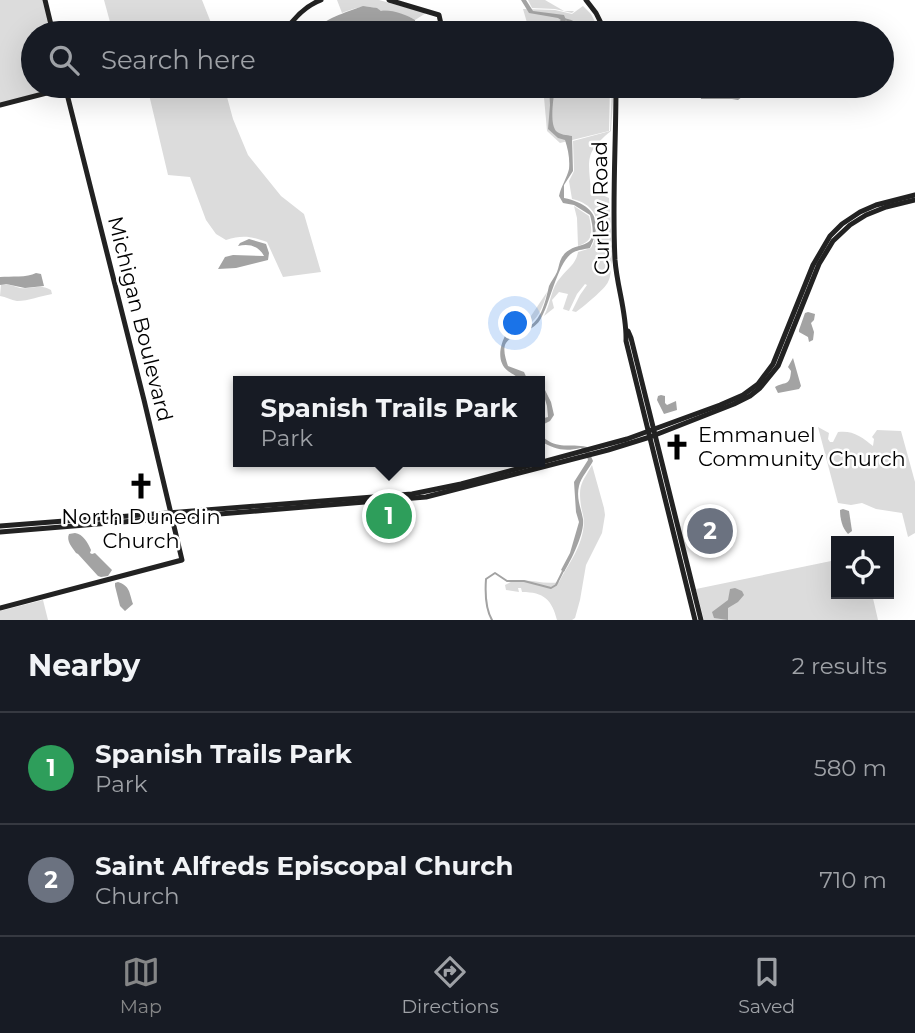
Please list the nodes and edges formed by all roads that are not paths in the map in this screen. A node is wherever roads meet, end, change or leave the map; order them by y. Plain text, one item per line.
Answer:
1 (45, 0) edge
2 (389, 0) edge
3 (586, 0) edge
4 (318, 1) edge
5 (50, 21) edge
6 (293, 21) edge
7 (440, 21) edge
8 (600, 21) edge
9 (26, 98) edge
10 (69, 98) edge
11 (616, 98) edge
12 (0, 105) edge
13 (915, 198) edge
14 (626, 328) junction
15 (652, 433) junction
16 (594, 451) junction
17 (545, 464) edge
18 (534, 467) edge
19 (662, 486) junction
20 (674, 511) junction
21 (171, 515) junction
22 (0, 526) edge
23 (0, 532) edge
24 (674, 533) junction
25 (686, 562) junction
26 (0, 609) edge
27 (695, 620) edge
28 (701, 620) edge

1 - 5 main road
2 - 7 main road
3 - 8 main road
4 - 6 main road
9 - 12 main road
10 - 21 main road, Michigan Boulevard
11 - 14 main road, Curlew Road
13 - 15 main road
13 - 15 main road
14 - 15 main road, Curlew Road
14 - 15 main road, Curlew Road
15 - 16 main road
15 - 16 main road
15 - 19 main road, Curlew Road
15 - 20 main road, Curlew Road
16 - 17 main road
18 - 21 main road
19 - 20 main road
19 - 24 main road, Curlew Road
20 - 25 main road, Curlew Road
21 - 22 main road
21 - 23 main road
21 - 26 main road, Michigan Boulevard
24 - 25 main road
24 - 27 main road, Curlew Road
25 - 28 main road, Curlew Road

